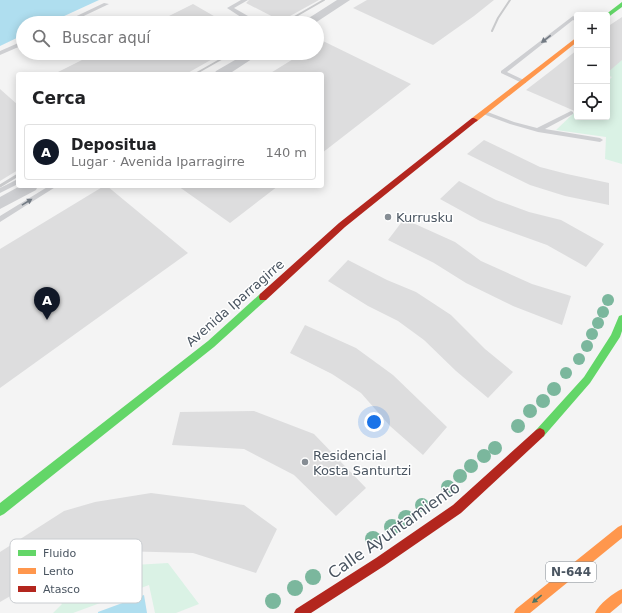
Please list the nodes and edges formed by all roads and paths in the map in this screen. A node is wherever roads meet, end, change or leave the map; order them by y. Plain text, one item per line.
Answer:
1 (245, 0) edge
2 (345, 0) edge
3 (106, 4) dead end
4 (622, 4) edge
5 (610, 14) edge
6 (80, 16) edge
7 (243, 16) edge
8 (320, 16) edge
9 (574, 18) edge
10 (574, 41) edge
11 (16, 45) edge
12 (0, 53) edge
13 (240, 60) edge
14 (223, 72) edge
15 (524, 82) junction
16 (485, 113) junction
17 (571, 113) dead end
18 (538, 130) junction
19 (600, 140) dead end
20 (16, 182) edge
21 (28, 188) edge
22 (51, 188) edge
23 (0, 191) edge
24 (0, 204) edge
25 (0, 218) edge
26 (622, 319) edge
27 (0, 510) edge
28 (622, 531) edge
29 (622, 595) edge
30 (300, 613) edge
31 (520, 613) edge
32 (601, 613) edge

1 - 7 lane
2 - 8 street
3 - 6 lane
4 - 5 main road
9 -> 15 lane
10 - 15 main road, Avenida Iparragirre
11 - 12 lane
13 - 14 street
15 - 16 main road, Avenida Iparragirre
16 - 18 lane
16 - 27 main road, Avenida Iparragirre
17 - 18 lane
18 - 19 lane
20 - 23 lane
21 - 24 street
25 -> 22 lane
26 - 30 main road, Calle Ayuntamiento
28 -> 31 main road, N-644
29 - 32 main road

